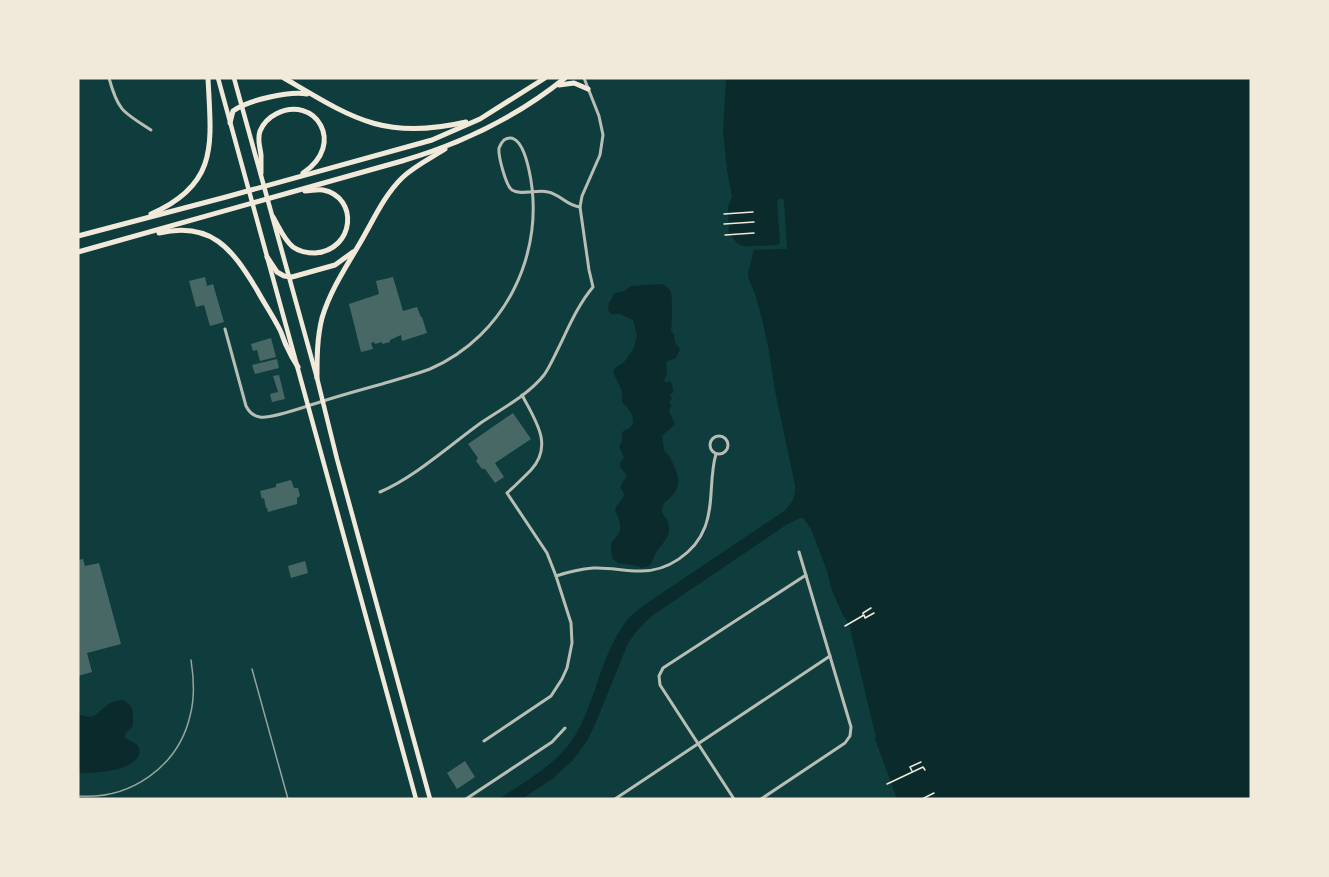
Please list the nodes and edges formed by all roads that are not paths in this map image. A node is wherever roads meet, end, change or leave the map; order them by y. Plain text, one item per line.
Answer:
1 (109, 78) edge
2 (208, 78) edge
3 (218, 78) edge
4 (234, 78) edge
5 (284, 78) edge
6 (545, 78) edge
7 (565, 78) edge
8 (584, 78) edge
9 (555, 87) junction
10 (588, 89) junction
11 (312, 94) junction
12 (242, 106) junction
13 (480, 119) junction
14 (230, 123) junction
15 (151, 130) dead end
16 (456, 142) junction
17 (261, 174) junction
18 (297, 177) junction
19 (291, 192) junction
20 (532, 192) junction
21 (580, 207) junction
22 (152, 215) junction
23 (273, 217) junction
24 (158, 232) junction
25 (78, 236) edge
26 (357, 249) junction
27 (78, 252) edge
28 (267, 257) junction
29 (289, 277) junction
30 (225, 329) dead end
31 (298, 367) junction
32 (317, 378) junction
33 (522, 395) junction
34 (322, 401) junction
35 (309, 405) junction
36 (716, 454) junction
37 (345, 490) junction
38 (380, 492) dead end
39 (333, 494) junction
40 (799, 552) dead end
41 (806, 575) junction
42 (556, 576) junction
43 (387, 644) junction
44 (374, 648) junction
45 (830, 656) junction
46 (404, 708) junction
47 (392, 712) junction
48 (565, 728) dead end
49 (484, 741) dead end
50 (698, 743) junction
51 (416, 799) edge
52 (430, 799) edge
53 (466, 799) edge
54 (615, 799) edge
55 (734, 799) edge
56 (761, 799) edge

1 - 15 street
2 - 22 highway
3 - 14 main road
4 - 12 main road
5 - 11 highway
6 - 13 highway
7 - 9 highway
8 - 10 street
9 - 10 highway
9 - 16 highway
10 - 21 street
11 - 12 highway
11 - 13 highway
12 - 14 highway
12 - 17 main road
13 - 18 highway
14 - 28 main road
16 - 19 highway
16 - 26 highway
17 - 18 highway
17 - 23 main road
18 - 22 highway
19 - 23 highway
19 - 24 highway
20 - 20 street
20 - 21 street
20 - 34 street
21 - 33 street
22 - 25 highway
23 - 29 main road
24 - 27 highway
24 - 31 highway
26 - 29 highway
26 - 32 highway
28 - 29 highway
28 - 31 main road
29 - 32 main road
30 - 35 street
31 - 35 main road
32 - 34 main road
33 - 38 street
33 - 42 street
34 - 35 street
34 - 37 main road
35 - 39 main road
36 - 36 street
36 - 42 street
37 - 39 main road
37 - 43 main road
39 - 44 main road
40 - 41 street
41 - 45 street
41 - 50 street
42 - 49 street
43 - 44 main road
43 - 46 main road
44 - 47 main road
45 - 50 street
45 - 56 street
46 - 47 main road
46 - 52 main road
47 - 51 main road
48 - 53 street
50 - 54 street
50 - 55 street

